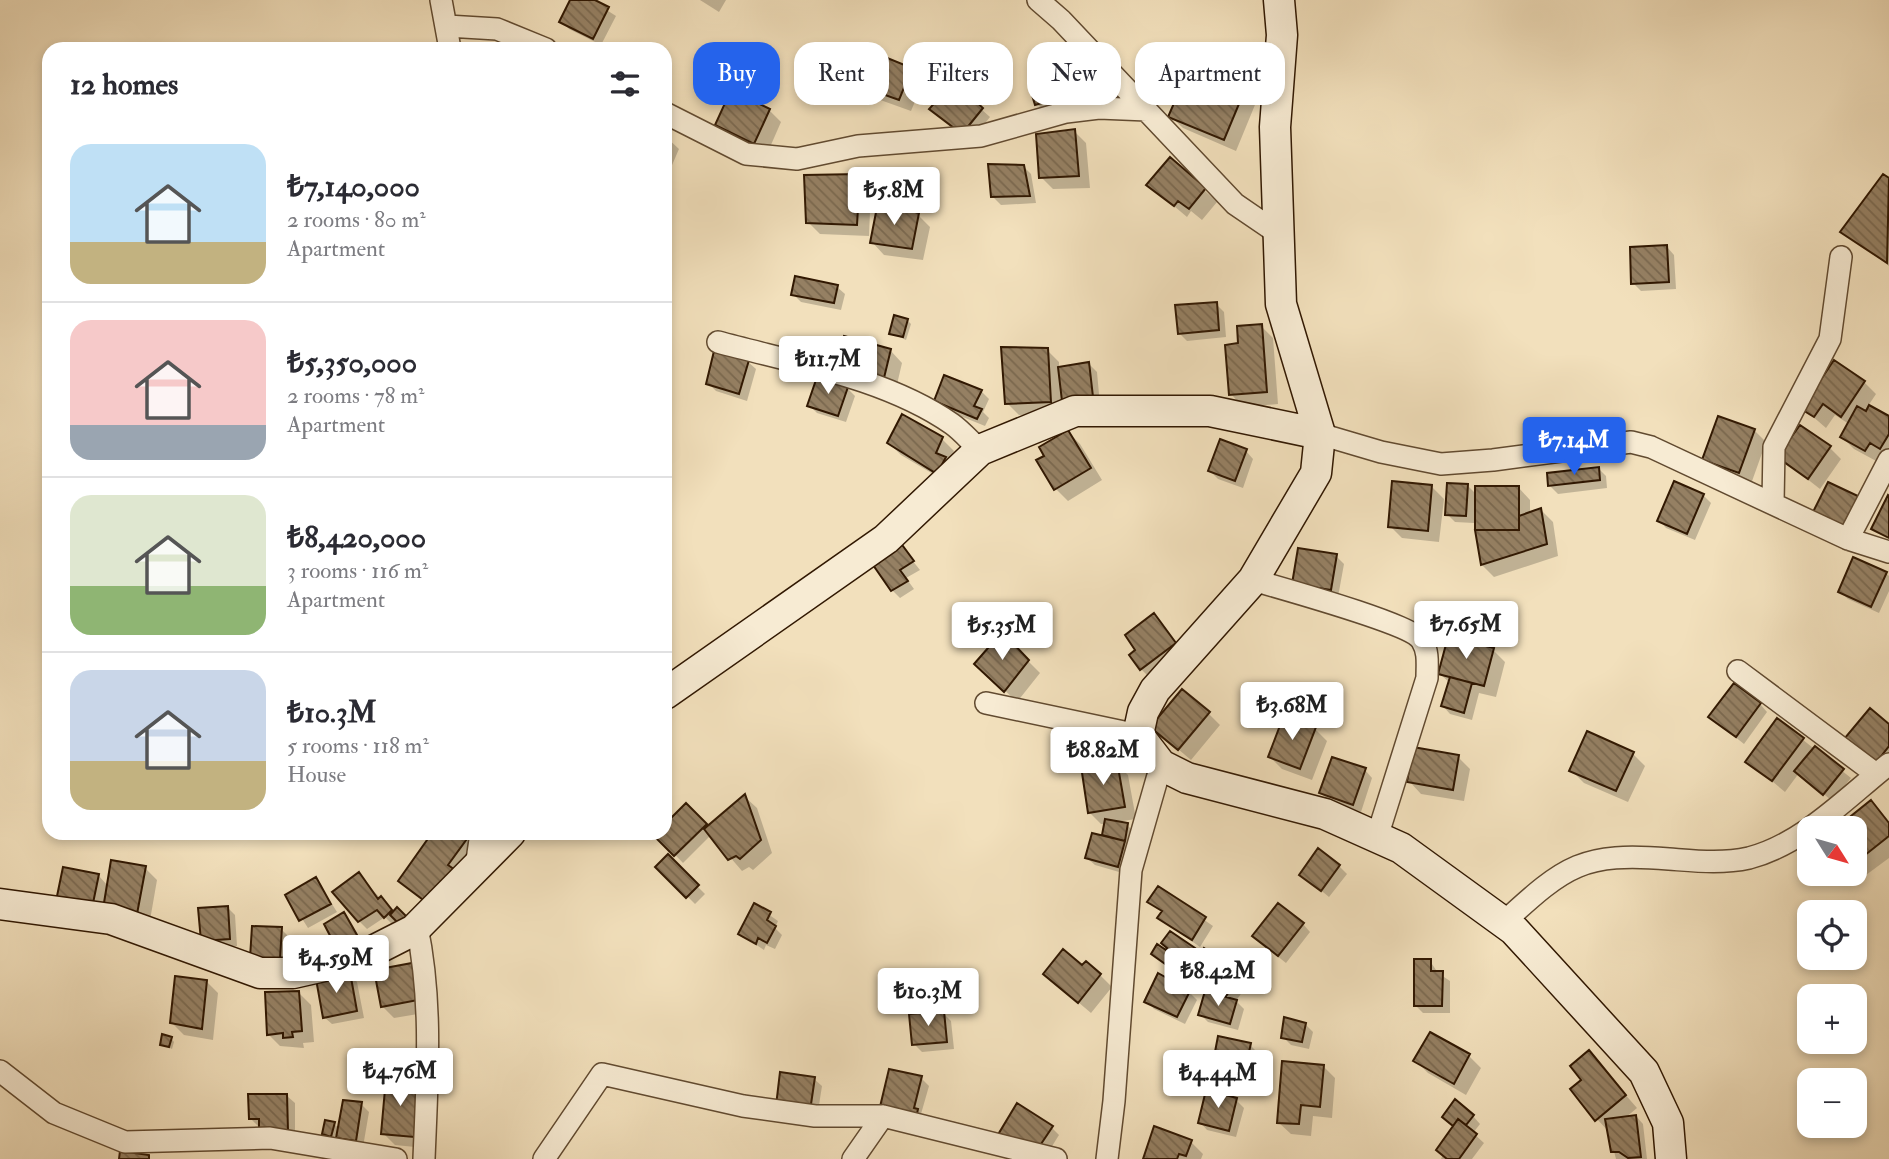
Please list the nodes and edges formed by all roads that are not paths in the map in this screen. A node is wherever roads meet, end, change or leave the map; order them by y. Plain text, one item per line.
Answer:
1 (440, 0) edge
2 (1038, 0) edge
3 (1279, 0) edge
4 (447, 26) junction
5 (449, 42) edge
6 (529, 42) edge
7 (1147, 110) junction
8 (672, 117) edge
9 (1279, 234) junction
10 (1841, 257) dead end
11 (718, 342) dead end
12 (1320, 434) junction
13 (980, 450) junction
14 (1889, 460) edge
15 (1773, 503) junction
16 (1848, 539) junction
17 (1889, 552) edge
18 (1253, 580) junction
19 (1738, 671) dead end
20 (672, 689) edge
21 (986, 703) dead end
22 (1138, 735) junction
23 (1161, 765) junction
24 (1883, 769) edge
25 (1377, 837) junction
26 (480, 840) edge
27 (503, 840) edge
28 (476, 867) junction
29 (0, 904) edge
30 (1504, 922) junction
31 (417, 927) junction
32 (0, 1071) edge
33 (883, 1116) junction
34 (383, 1158) edge
35 (425, 1159) edge
36 (544, 1159) edge
37 (853, 1159) edge
38 (1056, 1159) edge
39 (1107, 1159) edge
40 (1671, 1159) edge

1 - 4 street
2 - 7 street
3 - 9 street
4 - 5 street
4 - 6 street
7 - 8 street
7 - 9 street
9 - 12 street
10 - 15 street
11 - 13 street
12 - 13 street
12 - 15 street
12 - 18 street
13 - 20 street
14 - 16 street
15 - 16 street
16 - 17 street
18 - 22 street
18 - 25 street
19 - 24 street
21 - 22 street
22 - 23 street
23 - 25 street
23 - 39 street
24 - 30 street
25 - 30 street
26 - 28 street
27 - 28 street
28 - 31 street
29 - 31 street
30 - 40 street
31 - 35 street
32 - 34 street
33 - 36 street
33 - 37 street
33 - 38 street

